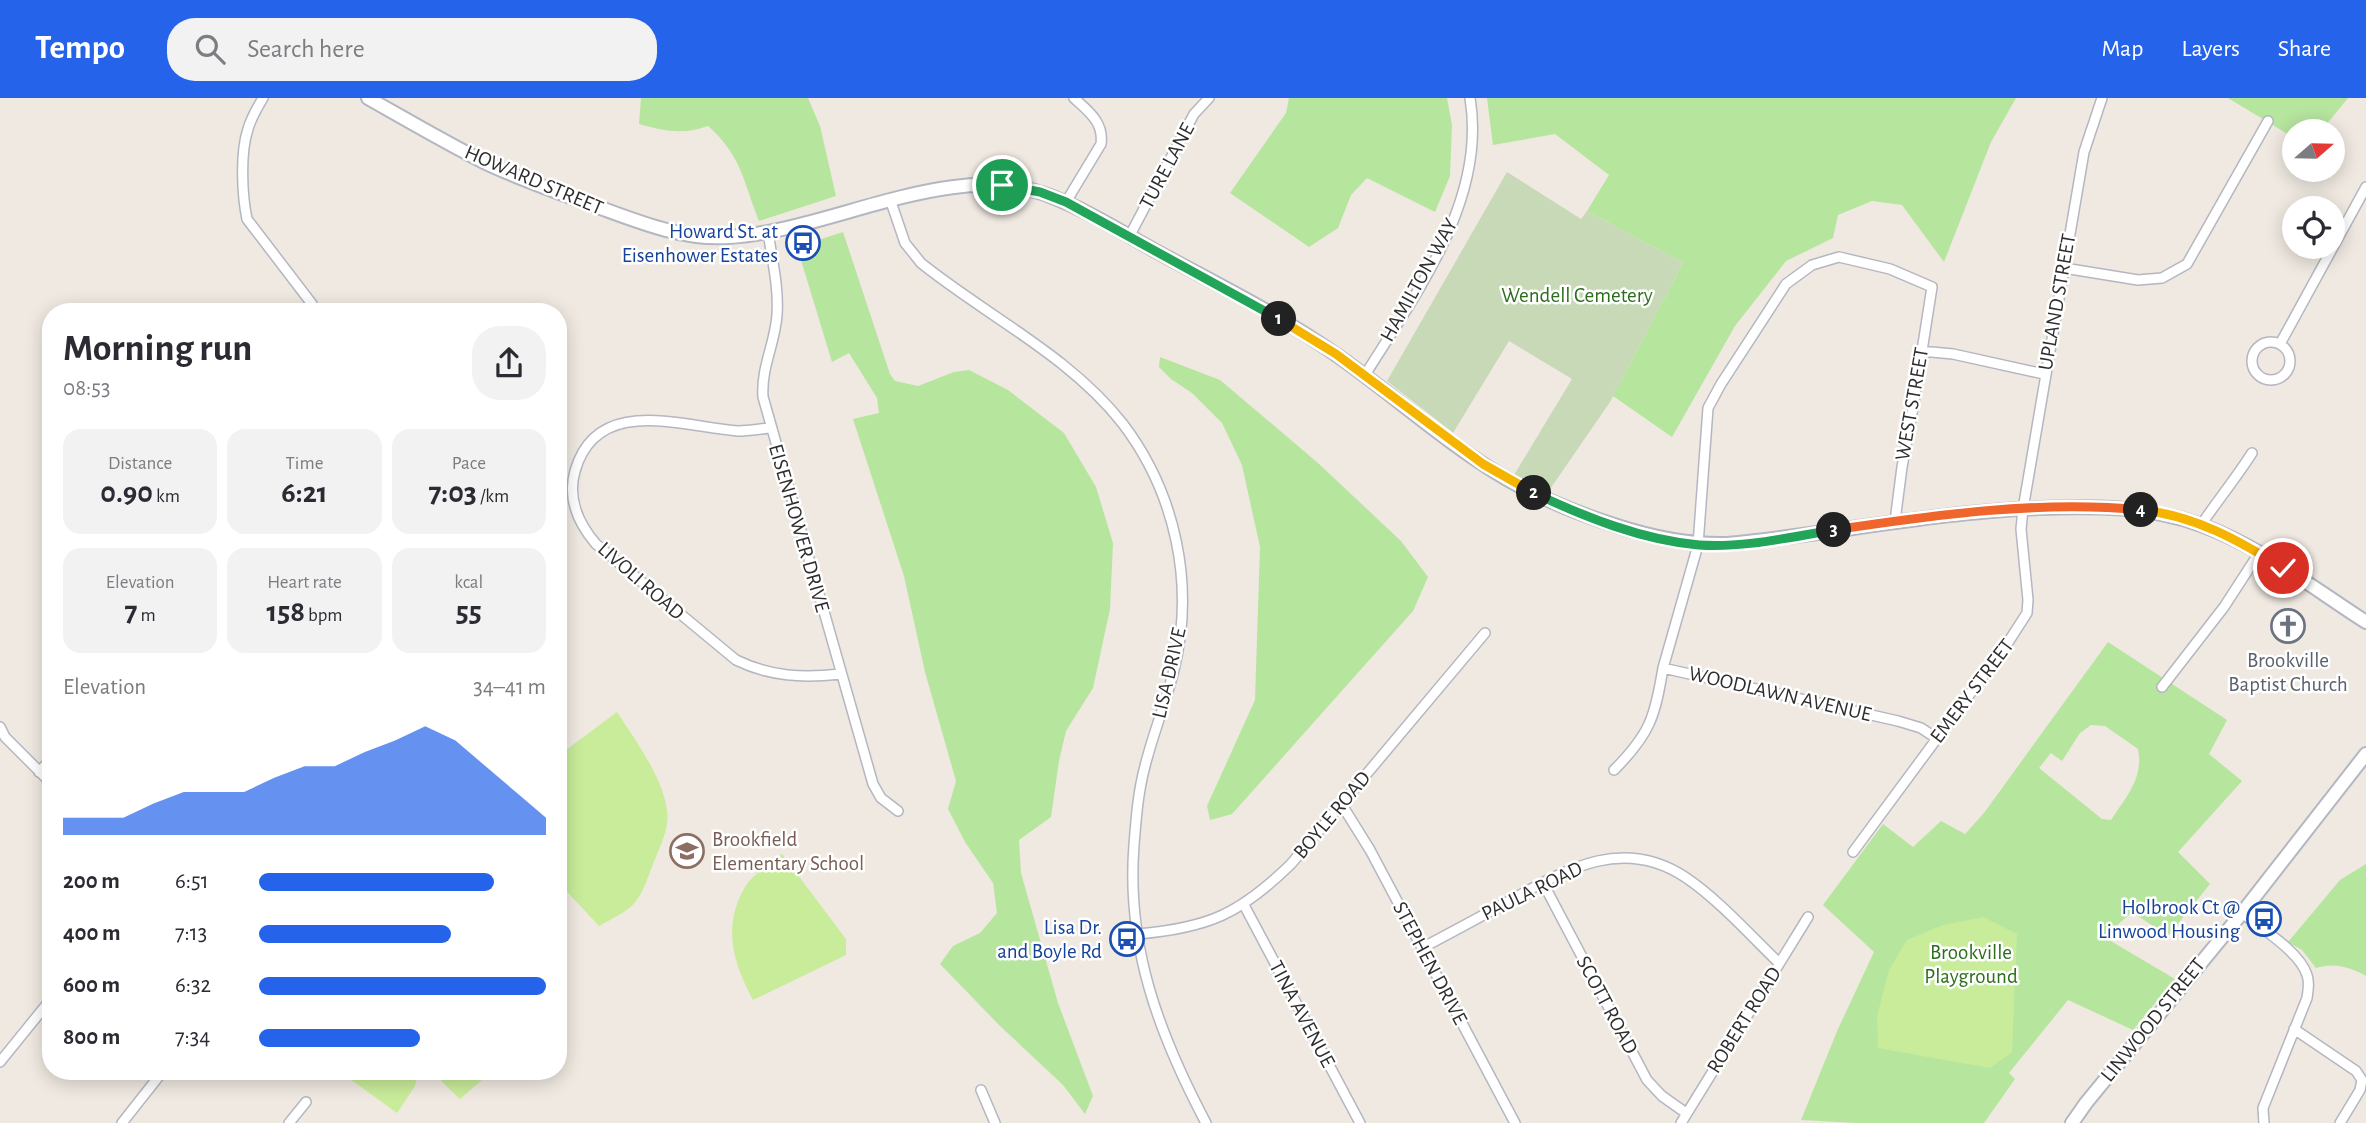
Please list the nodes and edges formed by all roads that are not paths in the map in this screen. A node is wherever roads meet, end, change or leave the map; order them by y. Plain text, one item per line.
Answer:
1 (262, 98) edge
2 (368, 98) edge
3 (1074, 98) edge
4 (1209, 98) edge
5 (1470, 98) edge
6 (2102, 98) edge
7 (2268, 121) dead end
8 (2366, 187) edge
9 (891, 202) junction
10 (1066, 202) junction
11 (768, 232) junction
12 (1129, 237) junction
13 (2064, 268) junction
14 (1932, 287) joint
15 (311, 303) edge
16 (2280, 344) junction
17 (1921, 351) junction
18 (2044, 374) junction
19 (1365, 375) junction
20 (770, 428) junction
21 (2252, 453) dead end
22 (2023, 509) junction
23 (1895, 521) junction
24 (2200, 525) junction
25 (1698, 545) junction
26 (2259, 553) junction
27 (2366, 622) edge
28 (1485, 633) dead end
29 (1663, 668) junction
30 (841, 674) junction
31 (2162, 687) dead end
32 (0, 727) edge
33 (1936, 738) junction
34 (2366, 754) edge
35 (42, 769) edge
36 (1614, 770) dead end
37 (39, 772) junction
38 (42, 775) edge
39 (1342, 805) junction
40 (898, 811) dead end
41 (1853, 852) dead end
42 (1543, 883) junction
43 (1244, 905) junction
44 (2242, 913) junction
45 (1808, 917) dead end
46 (1138, 934) junction
47 (1422, 948) junction
48 (1779, 963) junction
49 (42, 1010) edge
50 (2294, 1029) junction
51 (0, 1062) edge
52 (156, 1080) edge
53 (981, 1090) dead end
54 (306, 1102) dead end
55 (1686, 1113) junction
56 (122, 1123) edge
57 (289, 1123) edge
58 (995, 1123) edge
59 (1206, 1123) edge
60 (1360, 1123) edge
61 (1515, 1123) edge
62 (1681, 1123) edge
63 (2072, 1123) edge
64 (2264, 1123) edge
65 (2340, 1123) edge

1 - 15 street
2 - 11 main road, HOWARD STREET
3 - 10 street
4 - 12 street, TURE LANE
5 - 19 street, HAMILTON WAY
6 - 13 street, UPLAND STREET
7 - 13 street
8 - 16 street
9 - 10 main road, HOWARD STREET
9 - 11 main road, HOWARD STREET
9 - 46 street, LISA DRIVE
10 - 12 main road, HOWARD STREET
11 - 20 street, EISENHOWER DRIVE
12 - 19 main road, HOWARD STREET
13 - 18 street, UPLAND STREET
14 - 17 street, WEST STREET
14 - 25 street, WOODLAWN AVENUE
16 - 16 street
17 - 18 street
17 - 23 street, WEST STREET
18 - 22 street, UPLAND STREET
19 - 25 main road, HOWARD STREET
20 - 30 street, EISENHOWER DRIVE
20 - 30 street, LIVOLI ROAD
21 - 24 street
22 - 23 main road, HOWARD STREET
22 - 24 main road, HOWARD STREET
22 - 33 street, EMERY STREET
23 - 25 main road, HOWARD STREET
24 - 26 main road, HOWARD STREET
25 - 29 street, WOODLAWN AVENUE
26 - 27 main road, HOWARD STREET
26 - 31 street
28 - 39 street, BOYLE ROAD
29 - 33 street, WOODLAWN AVENUE
29 - 36 street
30 - 40 street, EISENHOWER DRIVE
32 - 37 street
33 - 41 street, EMERY STREET
34 - 44 main road, LINWOOD STREET
35 - 37 street
37 - 38 street
39 - 43 street, BOYLE ROAD
39 - 47 street, STEPHEN DRIVE
42 - 47 street, PAULA ROAD
42 - 48 street, PAULA ROAD
42 - 55 street, SCOTT ROAD
43 - 46 street, BOYLE ROAD
43 - 60 street, TINA AVENUE
44 - 50 street
44 - 63 main road, LINWOOD STREET
45 - 48 street, ROBERT ROAD
46 - 59 street, LISA DRIVE
47 - 61 street, STEPHEN DRIVE
48 - 55 street, ROBERT ROAD
49 - 51 street
50 - 64 street
50 - 65 street
52 - 56 street
53 - 58 street
54 - 57 street
55 - 62 street, ROBERT ROAD

